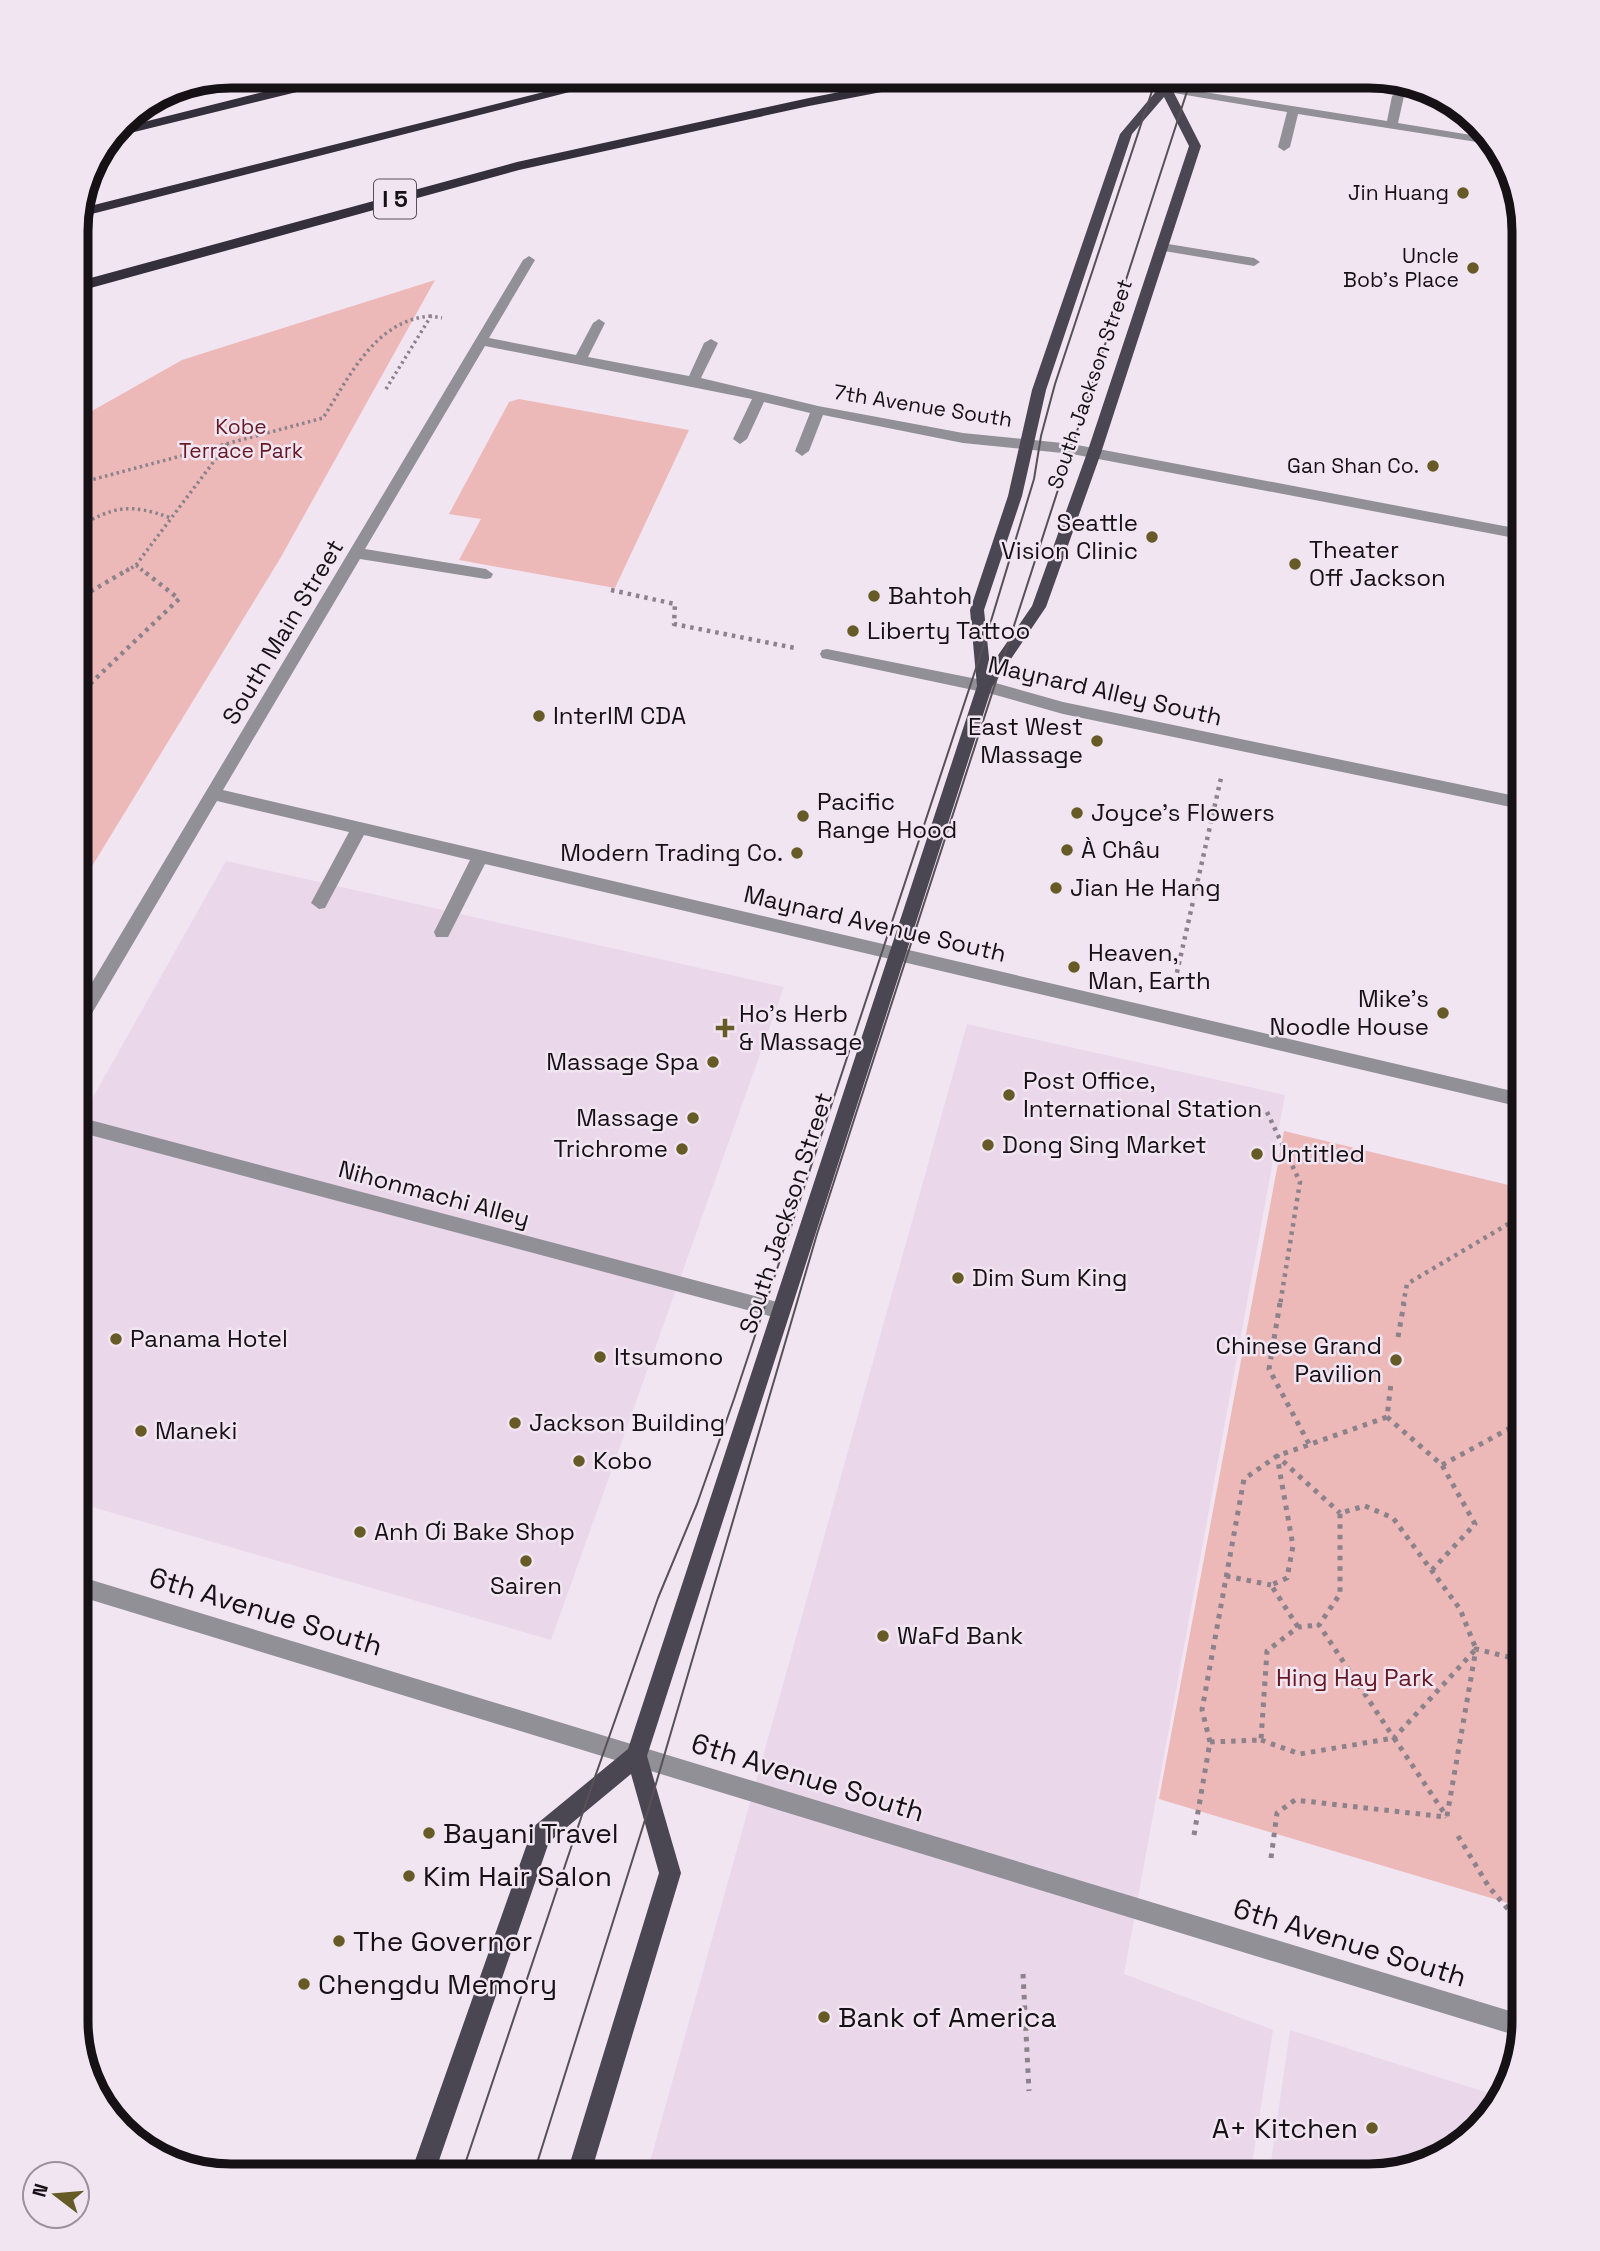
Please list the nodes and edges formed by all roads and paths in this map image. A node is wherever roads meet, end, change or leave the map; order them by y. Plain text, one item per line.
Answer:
1 (297, 88) edge
2 (577, 88) edge
3 (885, 88) edge
4 (1166, 89) junction
5 (1398, 96) dead end
6 (1293, 110) junction
7 (1392, 125) junction
8 (129, 130) edge
9 (1480, 140) edge
10 (1284, 147) dead end
11 (89, 211) edge
12 (1162, 247) junction
13 (529, 260) dead end
14 (1254, 262) dead end
15 (88, 284) edge
16 (431, 316) junction
17 (442, 318) dead end
18 (599, 323) dead end
19 (482, 341) junction
20 (711, 343) dead end
21 (580, 359) junction
22 (694, 382) junction
23 (386, 389) dead end
24 (760, 396) junction
25 (818, 410) junction
26 (740, 439) dead end
27 (228, 443) junction
28 (1027, 444) junction
29 (802, 451) dead end
30 (1094, 453) junction
31 (88, 481) edge
32 (171, 518) junction
33 (88, 522) edge
34 (1512, 533) edge
35 (356, 553) junction
36 (136, 565) junction
37 (486, 574) dead end
38 (611, 590) dead end
39 (88, 593) edge
40 (827, 654) joint
41 (88, 685) edge
42 (985, 686) junction
43 (1228, 743) junction
44 (214, 794) junction
45 (1512, 801) edge
46 (359, 829) junction
47 (480, 857) junction
48 (319, 903) dead end
49 (442, 932) dead end
50 (898, 954) junction
51 (1174, 985) dead end
52 (88, 1005) edge
53 (1512, 1098) edge
54 (1267, 1112) dead end
55 (88, 1127) edge
56 (1512, 1222) edge
57 (781, 1311) junction
58 (1398, 1337) dead end
59 (1391, 1383) dead end
60 (1387, 1417) junction
61 (1512, 1427) edge
62 (1309, 1444) junction
63 (1276, 1456) junction
64 (1441, 1465) junction
65 (1340, 1513) junction
66 (1432, 1570) junction
67 (1226, 1576) junction
68 (1271, 1585) junction
69 (88, 1589) edge
70 (1319, 1625) junction
71 (1298, 1627) junction
72 (1476, 1649) junction
73 (1512, 1658) edge
74 (1395, 1738) junction
75 (1261, 1740) junction
76 (1210, 1742) junction
77 (636, 1756) junction
78 (1447, 1817) junction
79 (1194, 1835) dead end
80 (1458, 1836) dead end
81 (1271, 1858) dead end
82 (1512, 1914) edge
83 (1023, 1974) dead end
84 (1512, 2023) edge
85 (1029, 2091) dead end
86 (426, 2163) edge
87 (582, 2163) edge

1 - 8 highway
2 - 11 highway
3 - 15 highway, I 5
4 - 6 street
4 - 12 main road, South Jackson Street
4 - 28 main road, South Jackson Street
5 - 7 street
6 - 7 street
6 - 10 street
7 - 9 street
12 - 14 street
12 - 30 main road, South Jackson Street
13 - 19 street, South Main Street
16 - 17 path
16 - 23 path
16 - 27 path
18 - 21 street
19 - 21 street, 7th Avenue South
19 - 35 street, South Main Street
20 - 22 street
21 - 22 street, 7th Avenue South
22 - 24 street, 7th Avenue South
24 - 25 street, 7th Avenue South
24 - 26 street
25 - 28 street, 7th Avenue South
25 - 29 street
27 - 31 path
27 - 32 path
28 - 30 street, 7th Avenue South
28 - 42 main road, South Jackson Street
30 - 34 street, 7th Avenue South
30 - 42 main road, South Jackson Street
32 - 33 path
32 - 36 path
35 - 37 street
35 - 44 street, South Main Street
36 - 39 path
36 - 41 path
38 - 40 path
40 - 42 street, Maynard Alley South
42 - 43 street, Maynard Alley South
42 - 50 main road, South Jackson Street
43 - 45 street, Maynard Alley South
43 - 51 path
44 - 46 street, Maynard Avenue South
44 - 52 street, South Main Street
46 - 47 street, Maynard Avenue South
46 - 48 street
47 - 49 street
47 - 50 street, Maynard Avenue South
50 - 53 street, Maynard Avenue South
50 - 57 main road, South Jackson Street
54 - 62 path
55 - 57 street, Nihonmachi Alley
56 - 58 path
57 - 77 main road, South Jackson Street
59 - 60 path
60 - 62 path
60 - 64 path
61 - 64 path
62 - 63 path
63 - 65 path
63 - 67 path
63 - 68 path
64 - 66 path
65 - 66 path
65 - 70 path
66 - 72 path
67 - 68 path
67 - 76 path
68 - 71 path
69 - 77 street, 6th Avenue South
70 - 71 path
70 - 74 path
71 - 75 path
72 - 73 path
72 - 74 path
72 - 78 path
74 - 75 path
74 - 78 path
75 - 76 path
76 - 79 path
77 - 84 street, 6th Avenue South
77 - 86 main road
77 - 87 main road
78 - 81 path
80 - 82 path
83 - 85 path

